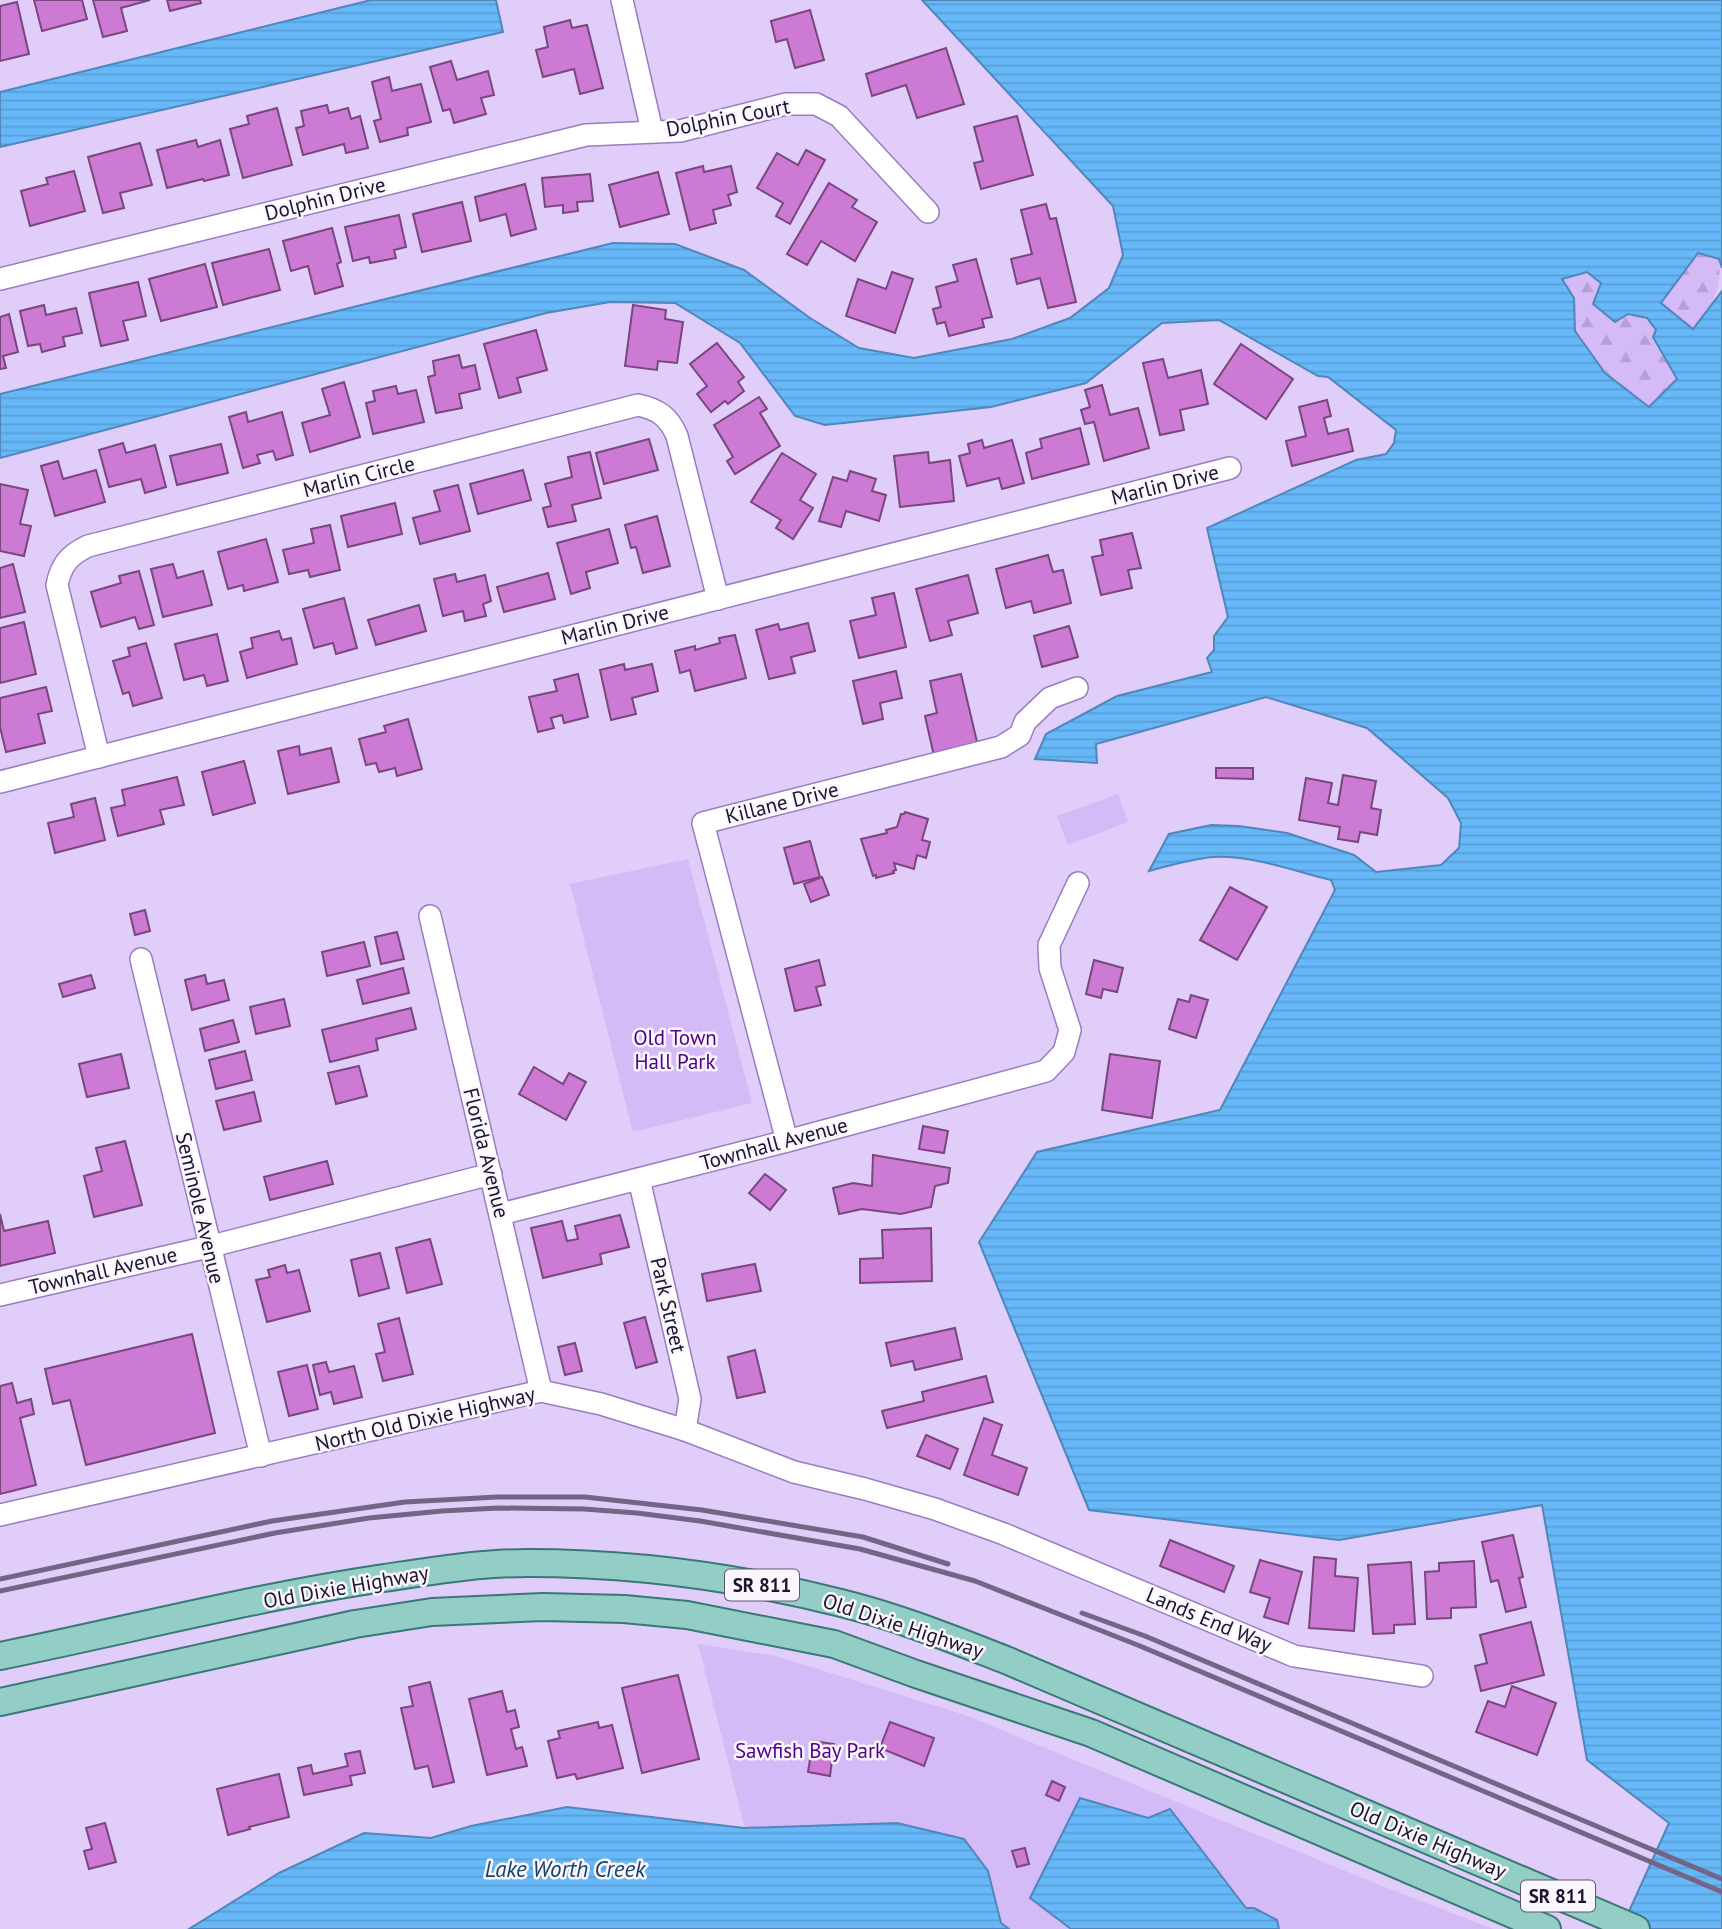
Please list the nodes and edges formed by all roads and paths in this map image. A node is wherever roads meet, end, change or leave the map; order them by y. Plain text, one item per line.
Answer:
1 (622, 0) edge
2 (652, 131) junction
3 (928, 212) dead end
4 (0, 279) edge
5 (1230, 468) dead end
6 (718, 599) junction
7 (1077, 688) dead end
8 (99, 757) junction
9 (0, 782) edge
10 (1078, 883) dead end
11 (430, 916) dead end
12 (141, 959) dead end
13 (787, 1141) junction
14 (491, 1174) junction
15 (639, 1180) junction
16 (501, 1214) junction
17 (208, 1247) junction
18 (0, 1295) edge
19 (541, 1391) junction
20 (685, 1430) junction
21 (261, 1456) junction
22 (0, 1515) edge
23 (1004, 1534) joint
24 (0, 1656) edge
25 (1422, 1676) dead end
26 (0, 1702) edge
27 (1547, 1929) edge
28 (1636, 1929) edge

1 - 2 street
2 - 3 street, Dolphin Court
2 - 4 street, Dolphin Drive
5 - 6 street, Marlin Drive
6 - 8 street, Marlin Drive
6 - 8 street, Marlin Circle
7 - 13 street, Killane Drive
8 - 9 street, Marlin Drive
10 - 13 street, Townhall Avenue
11 - 14 street, Florida Avenue
12 - 17 street, Seminole Avenue
13 - 15 street, Townhall Avenue
14 - 16 street, Florida Avenue
14 - 17 street, Townhall Avenue
15 - 16 street, Townhall Avenue
15 - 20 street, Park Street
16 - 19 street, Florida Avenue
17 - 18 street, Townhall Avenue
17 - 21 street, Seminole Avenue
19 - 20 street, North Old Dixie Highway
19 - 21 street, North Old Dixie Highway
20 - 23 street, North Old Dixie Highway
21 - 22 street, North Old Dixie Highway
23 - 25 street, Lands End Way
24 - 28 main road, Old Dixie Highway / SR 811
26 - 27 main road, Old Dixie Highway / SR 811

